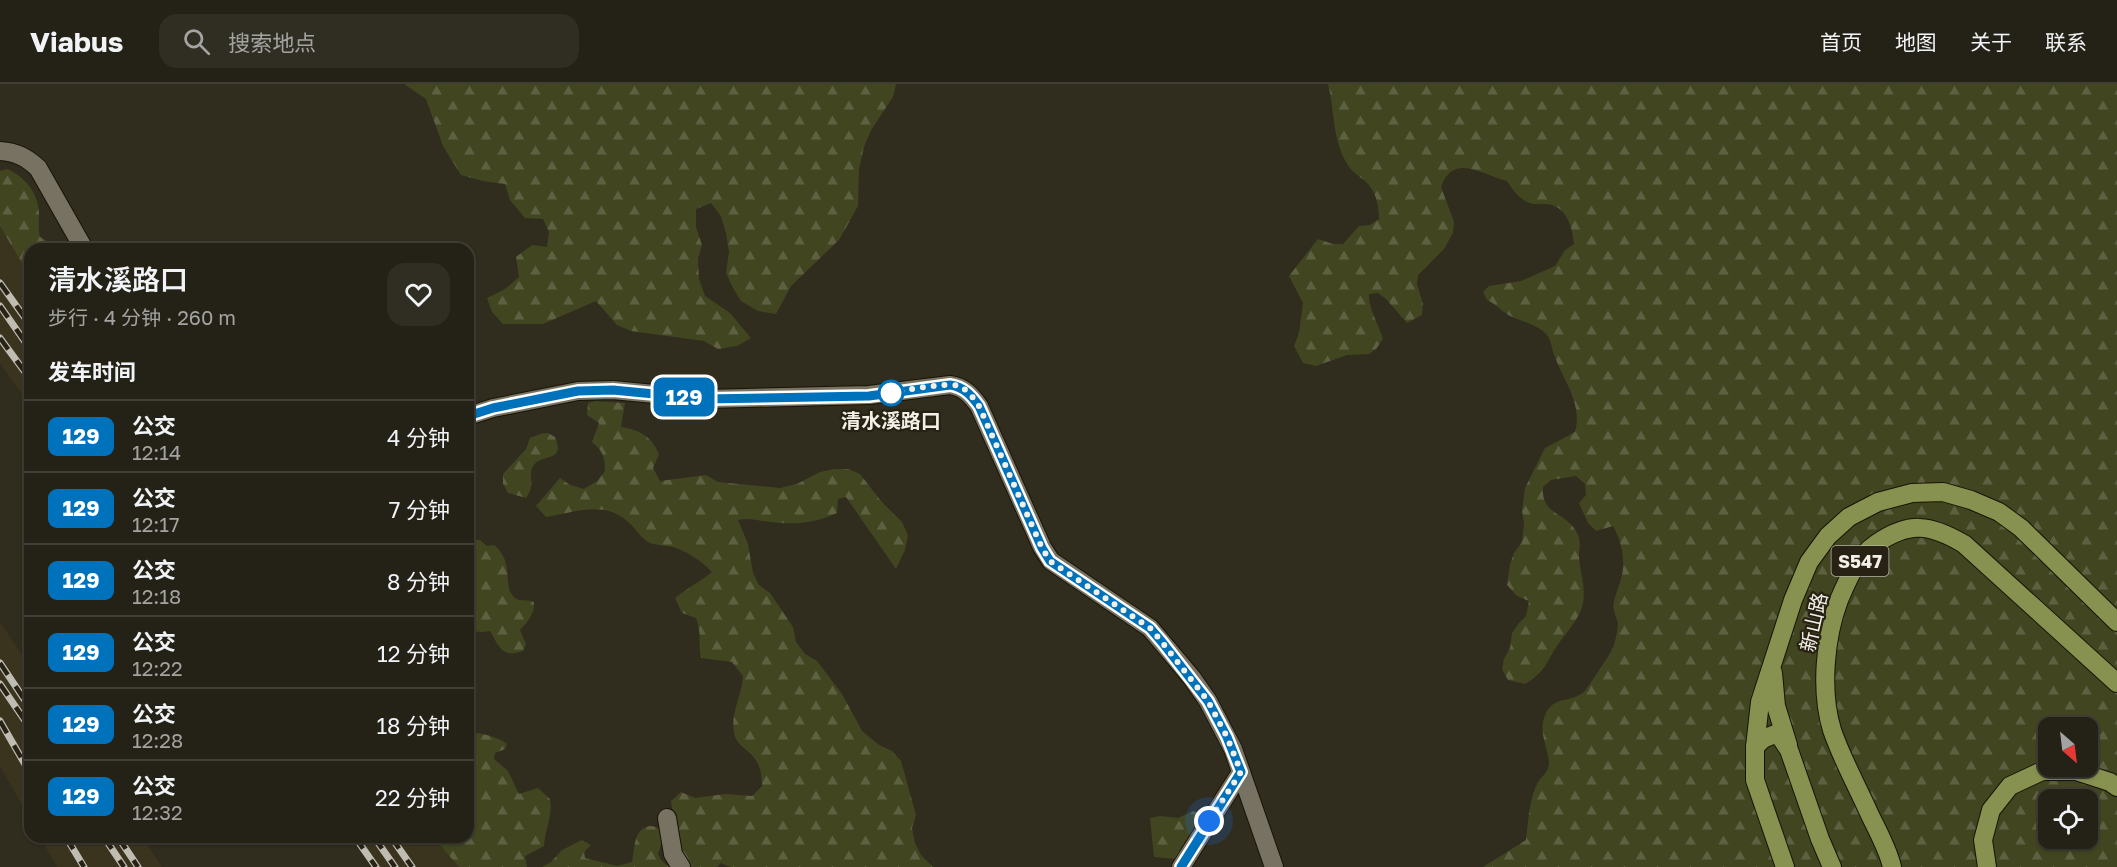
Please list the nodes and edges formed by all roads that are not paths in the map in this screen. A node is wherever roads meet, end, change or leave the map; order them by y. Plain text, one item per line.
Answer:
1 (0, 151) edge
2 (81, 243) edge
3 (474, 414) edge
4 (2117, 622) edge
5 (1773, 659) junction
6 (2117, 683) edge
7 (1755, 747) junction
8 (1790, 750) junction
9 (1241, 772) junction
10 (2117, 787) edge
11 (667, 818) dead end
12 (681, 867) edge
13 (1181, 867) edge
14 (1274, 867) edge
15 (1785, 867) edge
16 (1832, 867) edge
17 (1892, 867) edge
18 (1987, 867) edge

1 - 2 street
3 - 9 street
4 - 5 main road, S547
5 - 7 main road, S547
5 - 8 main road
6 - 17 main road, 新山路 / S547
7 - 8 main road
7 - 15 main road, S547
8 - 16 main road
9 - 13 street
9 - 14 street
10 - 18 main road
11 - 12 street

